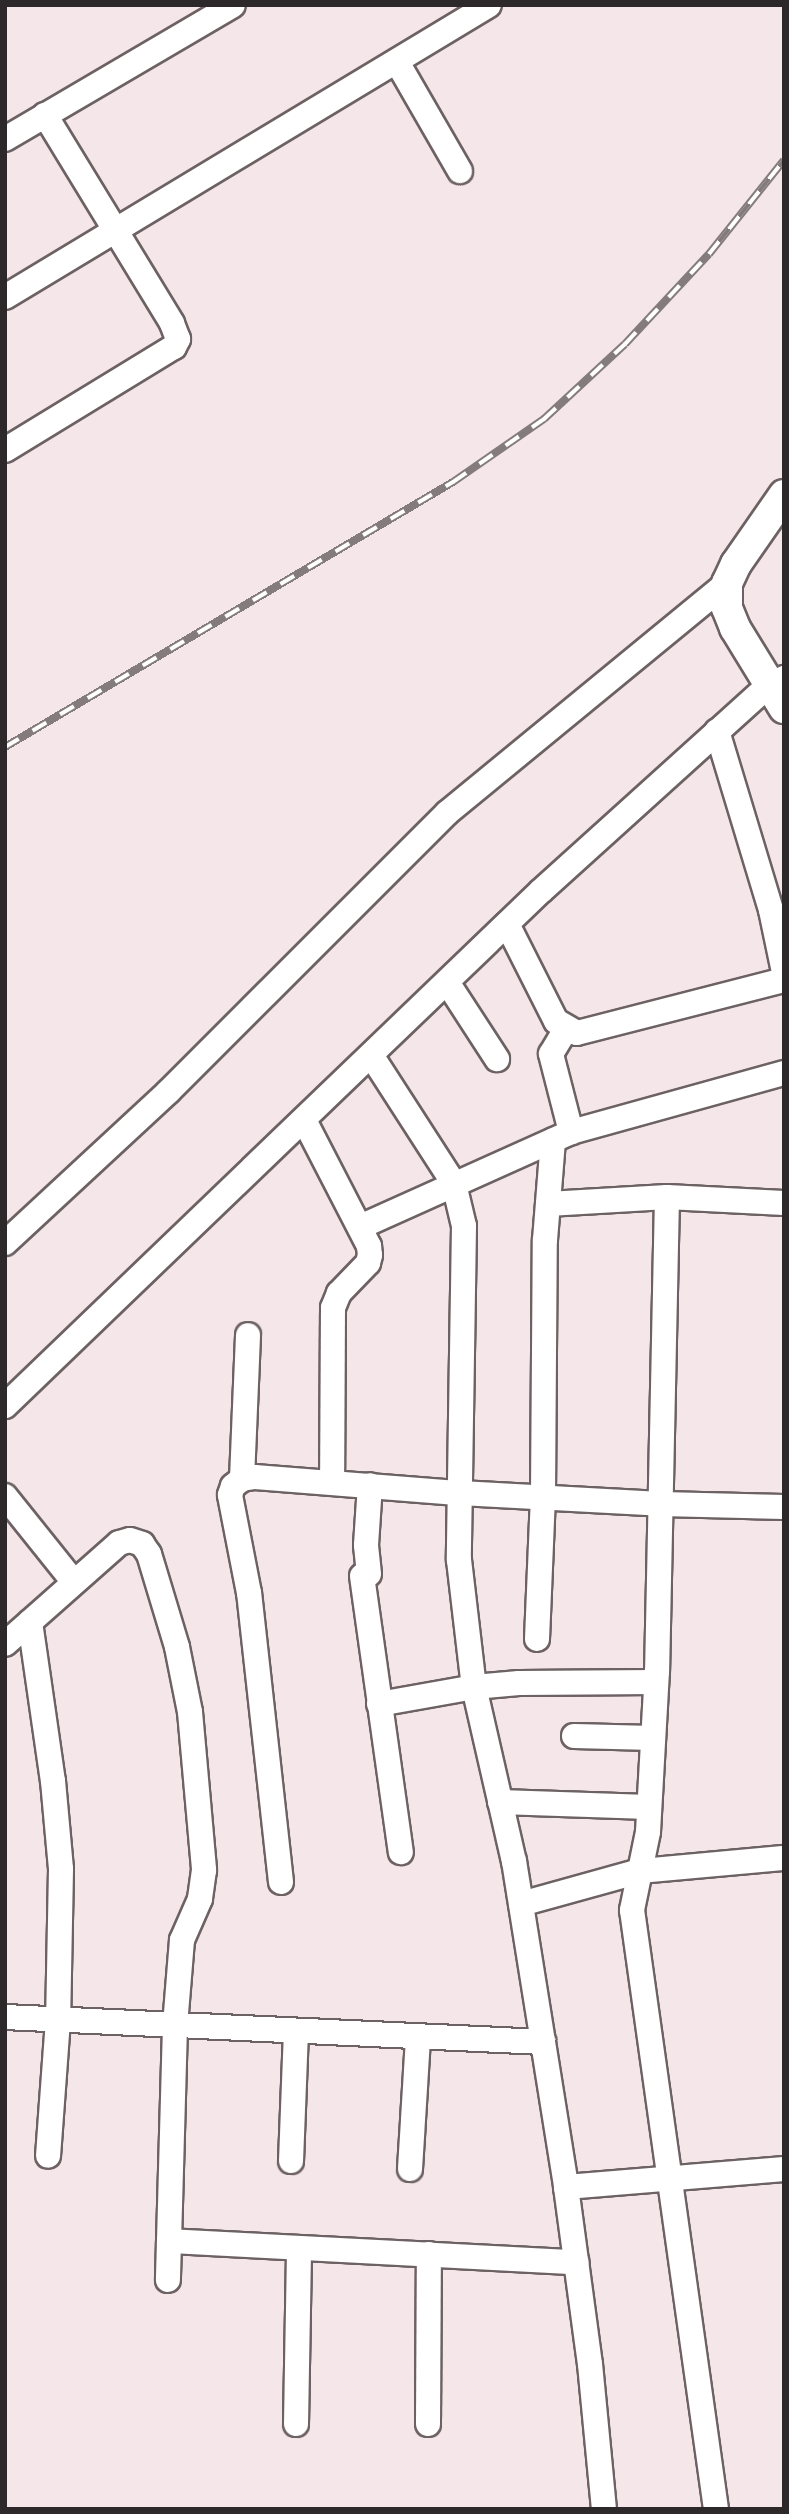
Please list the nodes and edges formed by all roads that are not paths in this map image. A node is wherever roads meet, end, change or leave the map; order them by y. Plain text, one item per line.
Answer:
1 (489, 5) edge
2 (222, 8) edge
3 (397, 62) junction
4 (45, 115) junction
5 (5, 139) edge
6 (460, 172) dead end
7 (118, 231) junction
8 (5, 297) edge
9 (5, 450) edge
10 (784, 495) edge
11 (727, 583) junction
12 (779, 690) edge
13 (717, 731) junction
14 (507, 924) junction
15 (784, 972) edge
16 (784, 981) edge
17 (447, 982) junction
18 (566, 1029) junction
19 (372, 1055) junction
20 (497, 1059) dead end
21 (784, 1073) edge
22 (304, 1120) junction
23 (562, 1136) junction
24 (454, 1184) junction
25 (667, 1197) junction
26 (784, 1203) edge
27 (548, 1204) junction
28 (360, 1227) junction
29 (5, 1243) edge
30 (248, 1335) dead end
31 (5, 1406) edge
32 (242, 1479) junction
33 (332, 1482) junction
34 (370, 1485) junction
35 (460, 1493) junction
36 (5, 1496) edge
37 (543, 1496) junction
38 (661, 1504) junction
39 (784, 1507) edge
40 (74, 1582) junction
41 (30, 1622) junction
42 (537, 1639) dead end
43 (5, 1644) edge
44 (656, 1682) junction
45 (474, 1687) junction
46 (379, 1704) junction
47 (574, 1736) dead end
48 (653, 1738) junction
49 (500, 1802) junction
50 (649, 1807) junction
51 (401, 1852) dead end
52 (784, 1858) edge
53 (640, 1871) junction
54 (281, 1882) dead end
55 (521, 1904) junction
56 (5, 2017) edge
57 (58, 2020) junction
58 (175, 2026) junction
59 (296, 2032) junction
60 (418, 2038) junction
61 (543, 2042) junction
62 (48, 2156) dead end
63 (291, 2161) dead end
64 (410, 2169) dead end
65 (784, 2169) edge
66 (668, 2178) junction
67 (566, 2187) junction
68 (169, 2241) junction
69 (299, 2248) junction
70 (429, 2255) junction
71 (576, 2262) junction
72 (168, 2280) dead end
73 (296, 2424) dead end
74 (428, 2424) dead end
75 (604, 2509) edge
76 (716, 2509) edge

1 - 3 street
2 - 4 street
3 - 6 street
3 - 7 street
4 - 5 street
4 - 7 street
7 - 8 street
7 - 9 street
10 - 11 street
11 - 12 street
11 - 29 street
12 - 13 street
13 - 14 street
13 - 15 street
14 - 17 street
14 - 18 street
16 - 18 street
17 - 19 street
17 - 20 street
18 - 23 street
19 - 22 street
19 - 24 street
21 - 23 street
22 - 28 street
22 - 31 street
23 - 24 street
23 - 27 street
24 - 28 street
24 - 35 street
25 - 26 street
25 - 27 street
25 - 38 street
27 - 37 street
28 - 33 street
30 - 32 street
32 - 33 street
32 - 54 street
33 - 34 street
34 - 35 street
34 - 46 street
35 - 37 street
35 - 45 street
36 - 40 street
37 - 38 street
37 - 42 street
38 - 39 street
38 - 44 street
40 - 41 street
40 - 58 street
41 - 43 street
41 - 57 street
44 - 45 street
44 - 48 street
45 - 46 street
45 - 49 street
46 - 51 street
47 - 48 street
48 - 50 street
49 - 50 street
49 - 55 street
50 - 53 street
52 - 53 street
53 - 55 street
53 - 66 street
55 - 61 street
56 - 57 street
57 - 58 street
57 - 62 street
58 - 59 street
58 - 68 street
59 - 60 street
59 - 63 street
60 - 61 street
60 - 64 street
61 - 67 street
65 - 66 street
66 - 67 street
66 - 76 street
67 - 71 street
68 - 69 street
68 - 72 street
69 - 70 street
69 - 73 street
70 - 71 street
70 - 74 street
71 - 75 street

